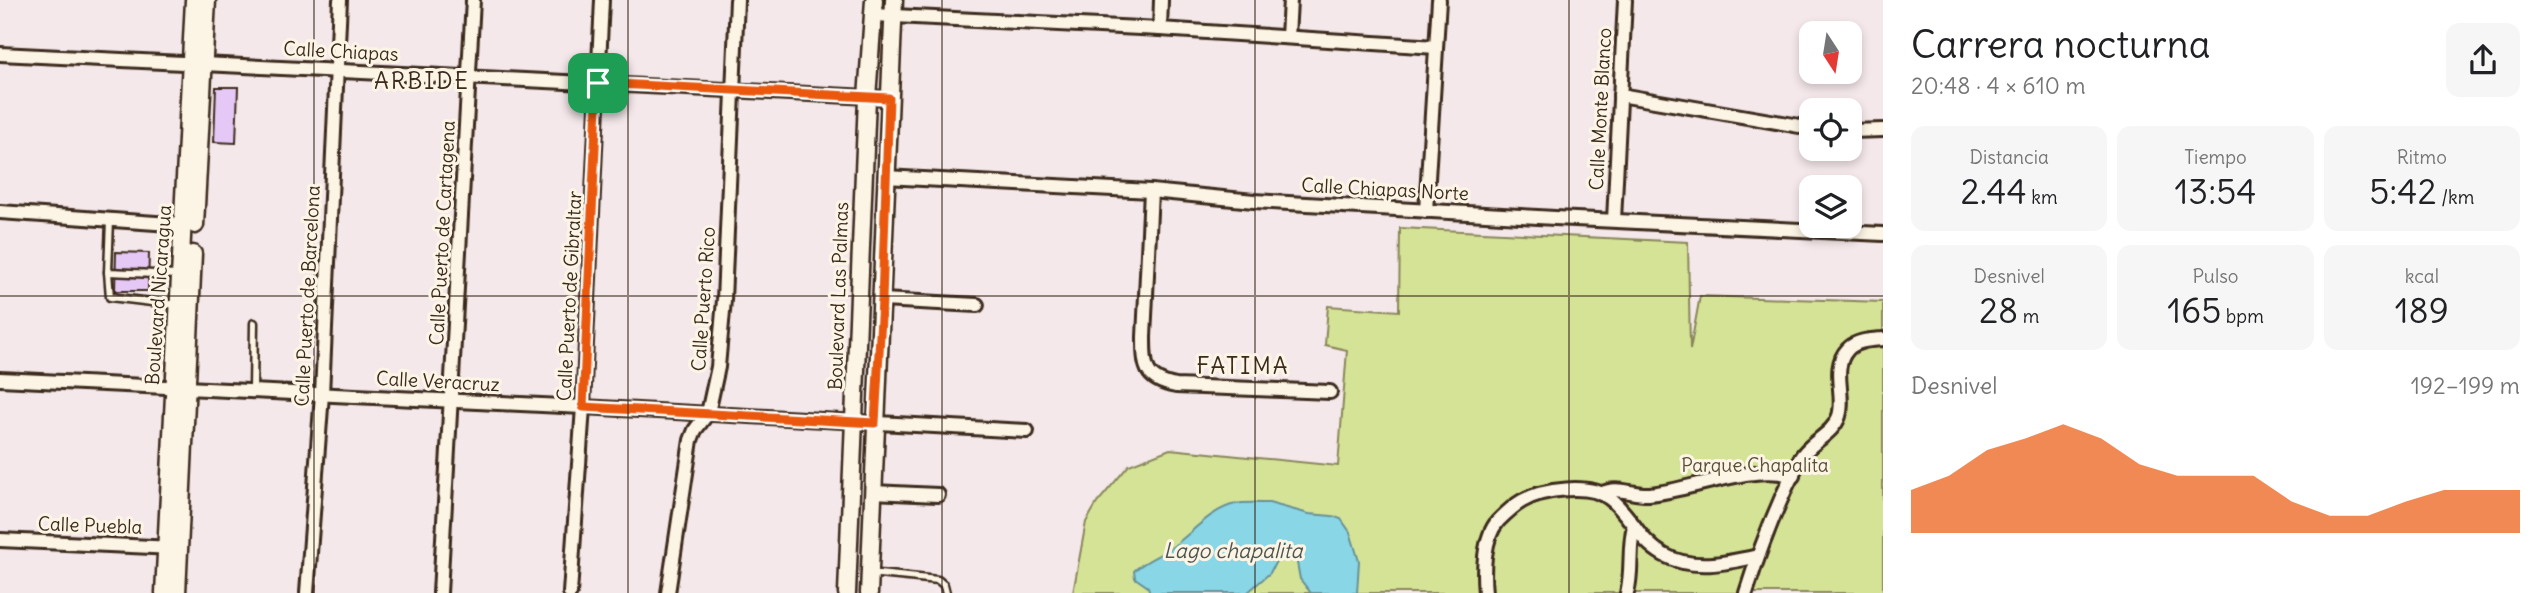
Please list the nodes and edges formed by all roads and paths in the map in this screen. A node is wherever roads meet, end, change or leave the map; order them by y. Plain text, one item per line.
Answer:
1 (194, 0) edge
2 (207, 0) edge
3 (340, 0) edge
4 (473, 0) edge
5 (602, 0) edge
6 (737, 0) edge
7 (1161, 0) edge
8 (1290, 0) edge
9 (1439, 0) edge
10 (1625, 0) edge
11 (874, 8) edge
12 (894, 8) edge
13 (1160, 29) junction
14 (1288, 37) junction
15 (1436, 47) junction
16 (0, 54) edge
17 (196, 63) junction
18 (338, 70) junction
19 (470, 76) junction
20 (598, 83) junction
21 (732, 90) junction
22 (1620, 95) junction
23 (867, 98) junction
24 (889, 98) junction
25 (1799, 126) edge
26 (1883, 130) edge
27 (1862, 131) edge
28 (885, 177) junction
29 (1151, 191) junction
30 (1426, 211) junction
31 (0, 212) edge
32 (110, 218) junction
33 (1614, 220) junction
34 (184, 225) junction
35 (1883, 234) edge
36 (108, 272) junction
37 (181, 275) junction
38 (882, 300) junction
39 (179, 305) junction
40 (977, 305) dead end
41 (254, 323) dead end
42 (1883, 339) edge
43 (0, 379) edge
44 (179, 386) junction
45 (253, 390) junction
46 (1330, 392) dead end
47 (322, 394) junction
48 (452, 402) junction
49 (583, 407) junction
50 (708, 413) junction
51 (854, 421) junction
52 (875, 423) junction
53 (1027, 431) dead end
54 (1793, 476) junction
55 (872, 492) junction
56 (1601, 494) junction
57 (937, 495) dead end
58 (1634, 526) junction
59 (0, 540) edge
60 (173, 548) junction
61 (1758, 556) junction
62 (869, 573) junction
63 (164, 593) edge
64 (177, 593) edge
65 (307, 593) edge
66 (440, 593) edge
67 (570, 593) edge
68 (668, 593) edge
69 (847, 593) edge
70 (869, 593) edge
71 (946, 593) edge
72 (1485, 593) edge
73 (1627, 593) edge
74 (1746, 593) edge

1 - 17 street, Boulevard Nicaragua
2 - 17 street, Boulevard Nicaragua
3 - 18 street, Calle Puerto de Barcelona
4 - 19 street, Calle Puerto de Cartagena
5 - 20 street, Calle Puerto de Gibraltar
6 - 21 street, Calle Puerto Rico
7 - 13 street
8 - 14 street
9 - 15 street
10 - 22 street, Calle Monte Blanco
11 - 12 street
11 - 23 street, Boulevard Las Palmas
12 - 13 street
12 - 24 street
13 - 14 street
14 - 15 street
15 - 30 street
16 - 17 street, Calle Chiapas
17 - 18 street, Calle Chiapas
17 - 34 street, Boulevard Nicaragua
17 - 44 street, Boulevard Nicaragua
18 - 19 street, Calle Chiapas
18 - 47 street, Calle Puerto de Barcelona
19 - 20 street, Calle Chiapas
19 - 48 street, Calle Puerto de Cartagena
20 - 21 street, Calle Chiapas
20 - 49 street, Calle Puerto de Gibraltar
21 - 23 street, Calle Chiapas
21 - 50 street, Calle Puerto Rico
22 - 25 street
22 - 33 street, Calle Monte Blanco
23 - 24 street, Calle Chiapas
23 - 51 street, Boulevard Las Palmas
24 - 28 street
26 - 27 street
28 - 29 street, Calle Chiapas Norte
28 - 38 street
29 - 30 street, Calle Chiapas Norte
29 - 46 street
30 - 33 street, Calle Chiapas Norte
31 - 32 street
32 - 34 street
32 - 36 lane
33 - 35 street, Calle Chiapas Norte
34 - 37 street, Boulevard Nicaragua
36 - 37 lane
36 - 39 lane
37 - 39 street, Boulevard Nicaragua
38 - 40 street
38 - 52 street
39 - 44 street, Boulevard Nicaragua
41 - 45 lane
42 - 54 street
43 - 44 street, Calle Veracruz
44 - 45 street, Calle Veracruz
44 - 60 street, Boulevard Nicaragua
45 - 47 street, Calle Veracruz
47 - 48 street, Calle Veracruz
47 - 65 street, Calle Puerto de Barcelona
48 - 49 street, Calle Veracruz
48 - 66 street, Calle Puerto de Cartagena
49 - 50 street, Calle Veracruz
49 - 67 street, Calle Puerto de Gibraltar
50 - 51 street, Calle Veracruz
50 - 68 street, Calle Puerto Rico
51 - 52 street, Calle Veracruz
51 - 69 street, Boulevard Las Palmas
52 - 53 street, Calle Veracruz
52 - 55 street
54 - 56 street
54 - 61 street
55 - 57 street
55 - 62 street
56 - 58 street
56 - 72 street
58 - 61 street
58 - 73 street
59 - 60 street, Calle Puebla
60 - 63 street, Boulevard Nicaragua
60 - 64 street, Boulevard Nicaragua
61 - 74 street
62 - 70 street
62 - 71 lane

